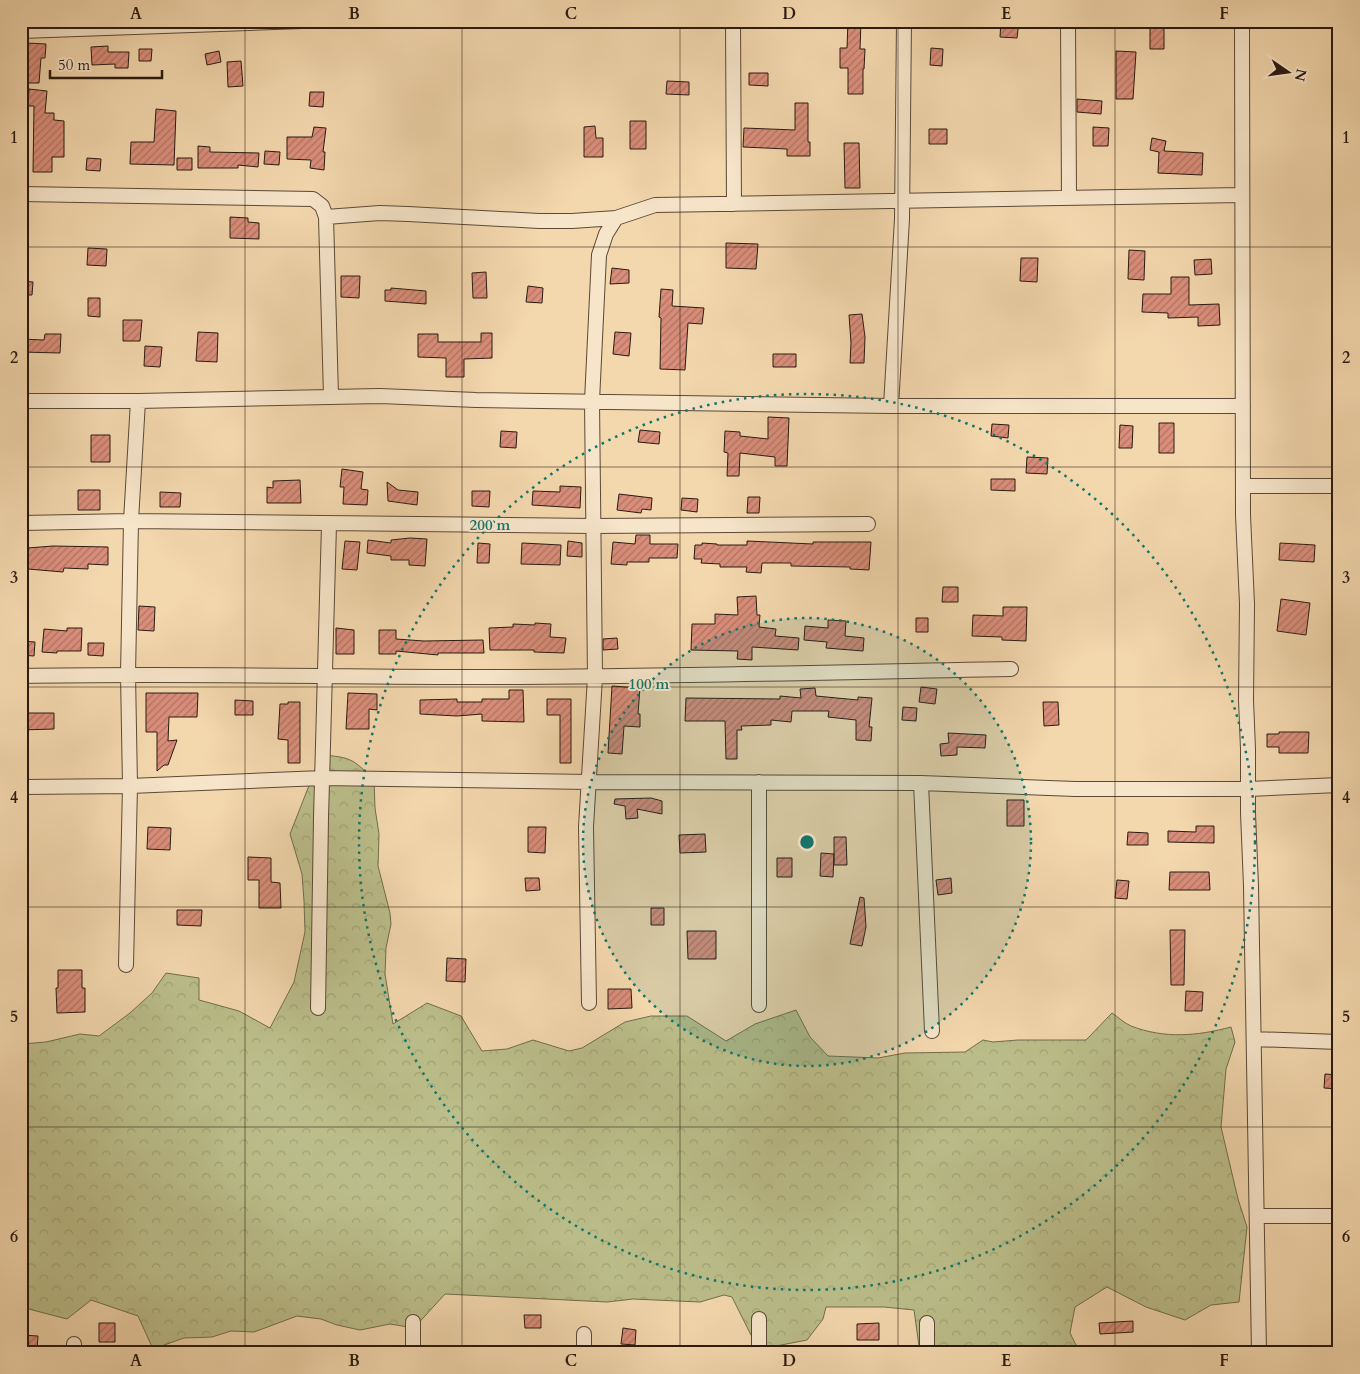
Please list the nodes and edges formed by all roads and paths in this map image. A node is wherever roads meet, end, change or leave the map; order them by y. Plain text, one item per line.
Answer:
1 (302, 21) edge
2 (733, 21) edge
3 (904, 21) edge
4 (1068, 21) edge
5 (1242, 21) edge
6 (21, 31) edge
7 (21, 194) edge
8 (1242, 195) junction
9 (1069, 198) junction
10 (902, 201) junction
11 (734, 204) junction
12 (326, 217) junction
13 (616, 218) junction
14 (331, 396) junction
15 (21, 401) edge
16 (138, 401) junction
17 (592, 401) junction
18 (891, 406) junction
19 (1243, 406) junction
20 (1243, 486) junction
21 (1339, 486) edge
22 (131, 522) junction
23 (21, 523) edge
24 (329, 524) junction
25 (868, 524) dead end
26 (594, 526) junction
27 (1011, 669) dead end
28 (128, 674) junction
29 (21, 676) edge
30 (325, 677) junction
31 (595, 677) junction
32 (322, 778) junction
33 (590, 782) junction
34 (760, 782) junction
35 (921, 783) junction
36 (130, 786) junction
37 (1339, 786) edge
38 (21, 787) edge
39 (1248, 788) junction
40 (126, 965) dead end
41 (589, 1003) dead end
42 (759, 1005) dead end
43 (318, 1008) dead end
44 (932, 1031) dead end
45 (1254, 1039) junction
46 (1339, 1042) edge
47 (1257, 1216) junction
48 (1339, 1216) edge
49 (759, 1319) dead end
50 (413, 1322) dead end
51 (927, 1323) dead end
52 (584, 1334) dead end
53 (413, 1353) edge
54 (584, 1353) edge
55 (759, 1353) edge
56 (927, 1353) edge
57 (1259, 1353) edge

1 - 6 street
2 - 11 street
3 - 10 street
4 - 9 street
5 - 8 street
7 - 12 street
8 - 9 street
8 - 19 street
9 - 10 street
10 - 11 street
10 - 18 street
11 - 13 street
12 - 13 street
12 - 14 street
13 - 17 street
14 - 16 street
14 - 17 street
15 - 16 street
16 - 22 street
17 - 18 street
17 - 26 street
18 - 19 street
19 - 20 street
20 - 21 street
20 - 39 street
22 - 23 street
22 - 24 street
22 - 28 street
24 - 26 street
24 - 30 street
25 - 26 street
26 - 31 street
27 - 31 street
28 - 29 street
28 - 30 street
28 - 36 street
30 - 31 street
30 - 32 street
31 - 33 street
32 - 33 street
32 - 36 street
32 - 43 street
33 - 34 street
33 - 41 street
34 - 35 street
34 - 42 street
35 - 39 street
35 - 44 street
36 - 38 street
36 - 40 street
37 - 39 street
39 - 45 street
45 - 46 street
45 - 47 street
47 - 48 street
47 - 57 street
49 - 55 street
50 - 53 street
51 - 56 street
52 - 54 street

